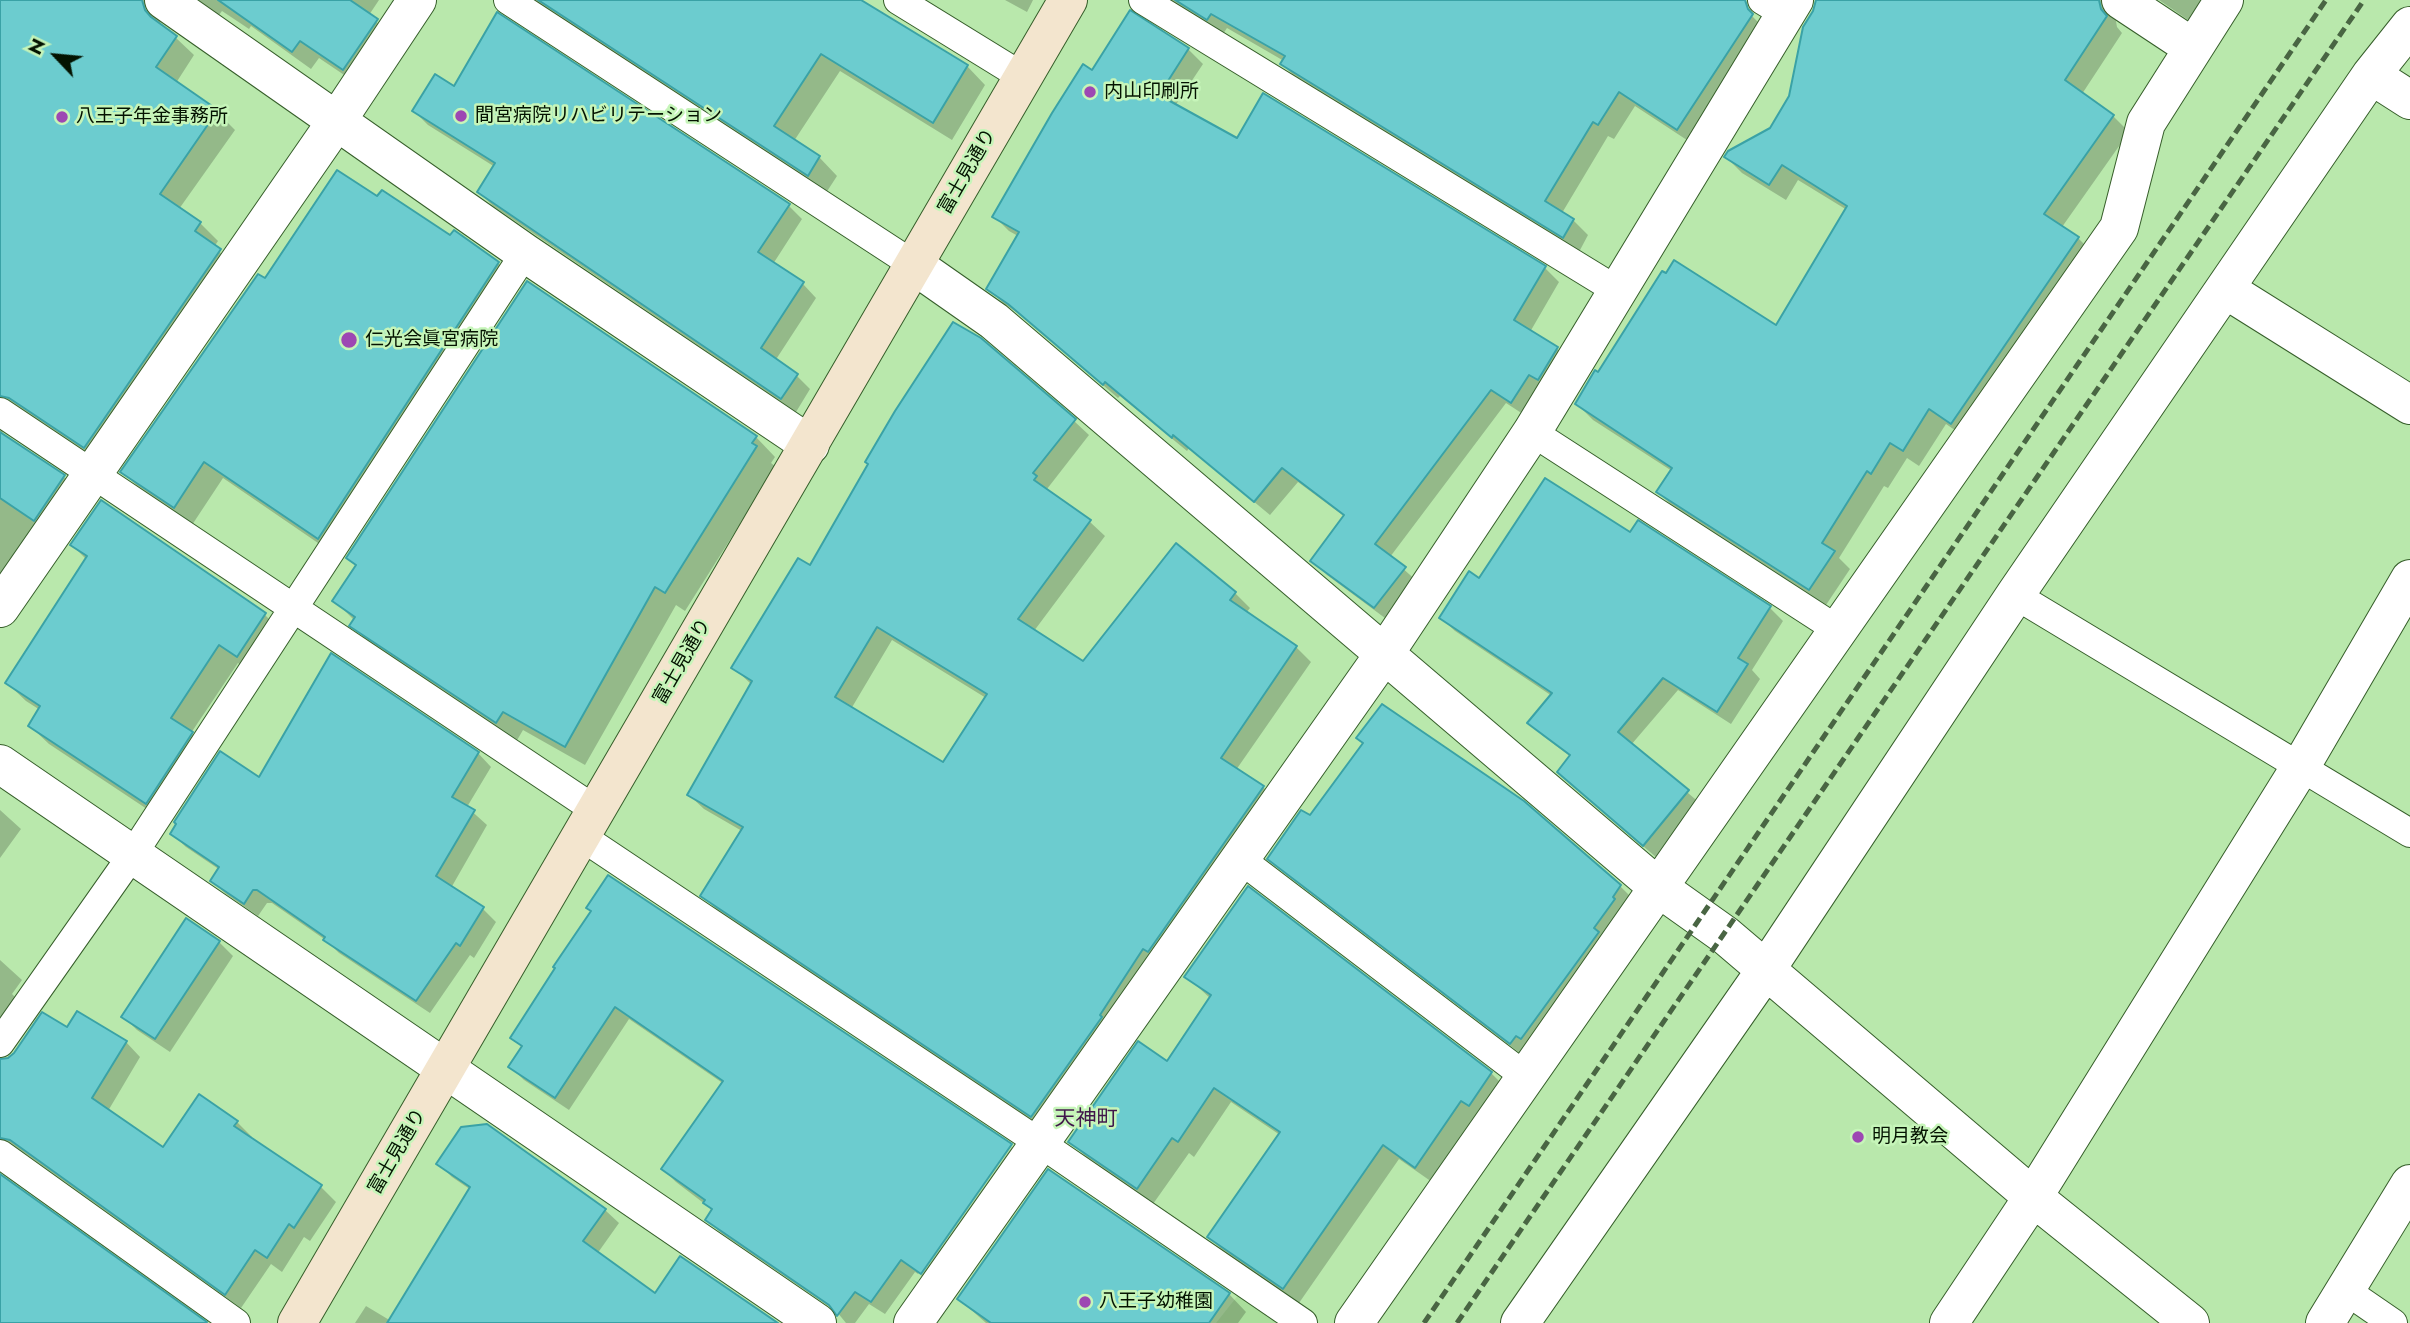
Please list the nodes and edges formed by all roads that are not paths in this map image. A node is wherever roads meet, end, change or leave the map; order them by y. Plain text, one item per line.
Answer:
1 (164, 0) edge
2 (417, 0) edge
3 (508, 0) edge
4 (898, 0) edge
5 (1068, 0) edge
6 (1143, 0) edge
7 (2121, 0) edge
8 (2224, 0) edge
9 (1781, 5) edge
10 (2410, 26) edge
11 (2192, 47) junction
12 (2371, 75) junction
13 (1023, 78) junction
14 (2410, 100) edge
15 (336, 122) junction
16 (525, 253) junction
17 (914, 265) junction
18 (2225, 289) junction
19 (1618, 291) junction
20 (2410, 405) edge
21 (0, 412) edge
22 (1532, 432) junction
23 (810, 444) junction
24 (92, 473) junction
25 (2410, 579) edge
26 (2015, 595) junction
27 (0, 608) edge
28 (294, 608) junction
29 (1838, 630) junction
30 (1385, 653) junction
31 (0, 764) edge
32 (2301, 766) junction
33 (589, 824) junction
34 (2410, 832) edge
35 (133, 854) junction
36 (1240, 859) junction
37 (1659, 888) junction
38 (1765, 971) junction
39 (0, 1043) edge
40 (447, 1069) junction
41 (1526, 1077) junction
42 (1040, 1143) junction
43 (0, 1154) edge
44 (2410, 1184) edge
45 (2033, 1197) junction
46 (2345, 1290) junction
47 (236, 1323) edge
48 (297, 1323) edge
49 (817, 1323) edge
50 (913, 1323) edge
51 (1303, 1323) edge
52 (1354, 1323) edge
53 (1520, 1323) edge
54 (1949, 1323) edge
55 (2190, 1323) edge
56 (2325, 1323) edge
57 (2393, 1323) edge

1 - 15 street
2 - 15 street
3 - 17 lane
4 - 13 lane
5 - 13 street, 富士見通り
6 - 19 lane
7 - 11 street
8 - 11 street
9 - 19 street
10 - 12 street
11 - 29 street
12 - 14 street
12 - 18 street
13 - 17 street, 富士見通り
15 - 16 street
15 - 24 street
16 - 23 street
16 - 28 lane
17 - 23 street, 富士見通り
17 - 30 street
18 - 20 street
18 - 26 street
19 - 22 street
21 - 24 lane
22 - 29 lane
22 - 30 street
23 - 33 street, 富士見通り
24 - 27 street
24 - 28 lane
25 - 32 street
26 - 32 lane
26 - 38 street
28 - 33 lane
28 - 35 lane
29 - 37 street
30 - 36 street
30 - 37 street
31 - 35 street
32 - 34 lane
32 - 45 street
33 - 40 street, 富士見通り
33 - 42 lane
35 - 39 lane
35 - 40 street
36 - 41 lane
36 - 42 street
37 - 38 street
37 - 41 street
38 - 45 street
38 - 53 street
40 - 48 street, 富士見通り
40 - 49 street
41 - 52 street
42 - 50 street
42 - 51 lane
43 - 47 lane
44 - 46 street
45 - 54 street
45 - 55 street
46 - 56 street
46 - 57 lane

